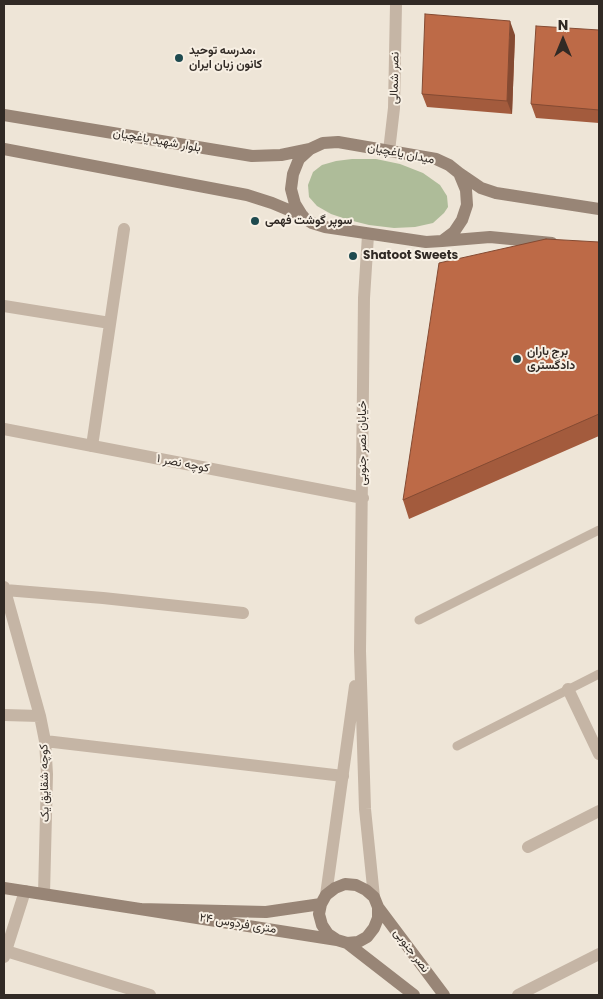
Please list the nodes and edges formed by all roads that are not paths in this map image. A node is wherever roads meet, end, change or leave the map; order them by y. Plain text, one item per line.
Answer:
1 (396, 4) edge
2 (4, 115) edge
3 (4, 148) edge
4 (310, 148) junction
5 (389, 151) junction
6 (459, 173) junction
7 (599, 208) edge
8 (303, 217) junction
9 (124, 229) dead end
10 (368, 234) junction
11 (442, 241) junction
12 (562, 244) edge
13 (4, 306) edge
14 (110, 323) junction
15 (4, 429) edge
16 (92, 446) junction
17 (363, 498) junction
18 (599, 530) edge
19 (4, 589) edge
20 (242, 614) dead end
21 (419, 620) dead end
22 (360, 651) junction
23 (599, 674) edge
24 (568, 690) junction
25 (4, 714) edge
26 (40, 716) junction
27 (45, 741) junction
28 (457, 746) dead end
29 (599, 754) edge
30 (343, 776) junction
31 (599, 811) edge
32 (528, 847) dead end
33 (4, 888) edge
34 (25, 891) junction
35 (44, 894) junction
36 (324, 899) junction
37 (376, 902) junction
38 (140, 909) junction
39 (342, 942) junction
40 (5, 954) edge
41 (599, 954) edge
42 (150, 995) edge
43 (414, 995) edge
44 (444, 995) edge
45 (518, 995) edge

1 - 5 street, نصر شمالی
2 - 4 main road, بلوار شهید یاغچیان
3 - 8 main road
4 - 5 main road, میدان یاغچیان
4 - 8 main road
5 - 6 main road, میدان یاغچیان
6 - 7 main road, میدان یاغچیان
6 - 11 main road
8 - 10 main road
9 - 14 street
10 - 11 main road
10 - 17 street, خیابان نصر جنوبی
11 - 12 main road
13 - 14 street
14 - 16 street
15 - 16 street, کوچه نصر ۱
16 - 17 street, کوچه نصر ۱
17 - 22 street, خیابان نصر جنوبی
18 - 21 lane
19 - 20 street
19 - 26 street, کوچه شقایق یک
22 - 30 street, خیابان نصر جنوبی
22 - 37 street, خیابان نصر جنوبی
23 - 24 lane
24 - 28 lane
24 - 29 street
25 - 26 street
26 - 27 street, کوچه شقایق یک
27 - 30 street
27 - 35 street, کوچه شقایق یک
30 - 36 street, خیابان نصر جنوبی
31 - 32 street
33 - 34 main road, ۲۴ متری فردوس
34 - 35 main road, ۲۴ متری فردوس
34 - 40 street
35 - 38 main road, ۲۴ متری فردوس
36 - 37 main road
36 - 38 main road, ۲۴ متری فردوس
36 - 39 main road
37 - 39 main road
37 - 44 main road, نصر جنوبی
38 - 39 main road, ۲۴ متری فردوس
39 - 43 main road
40 - 42 street
41 - 45 street

